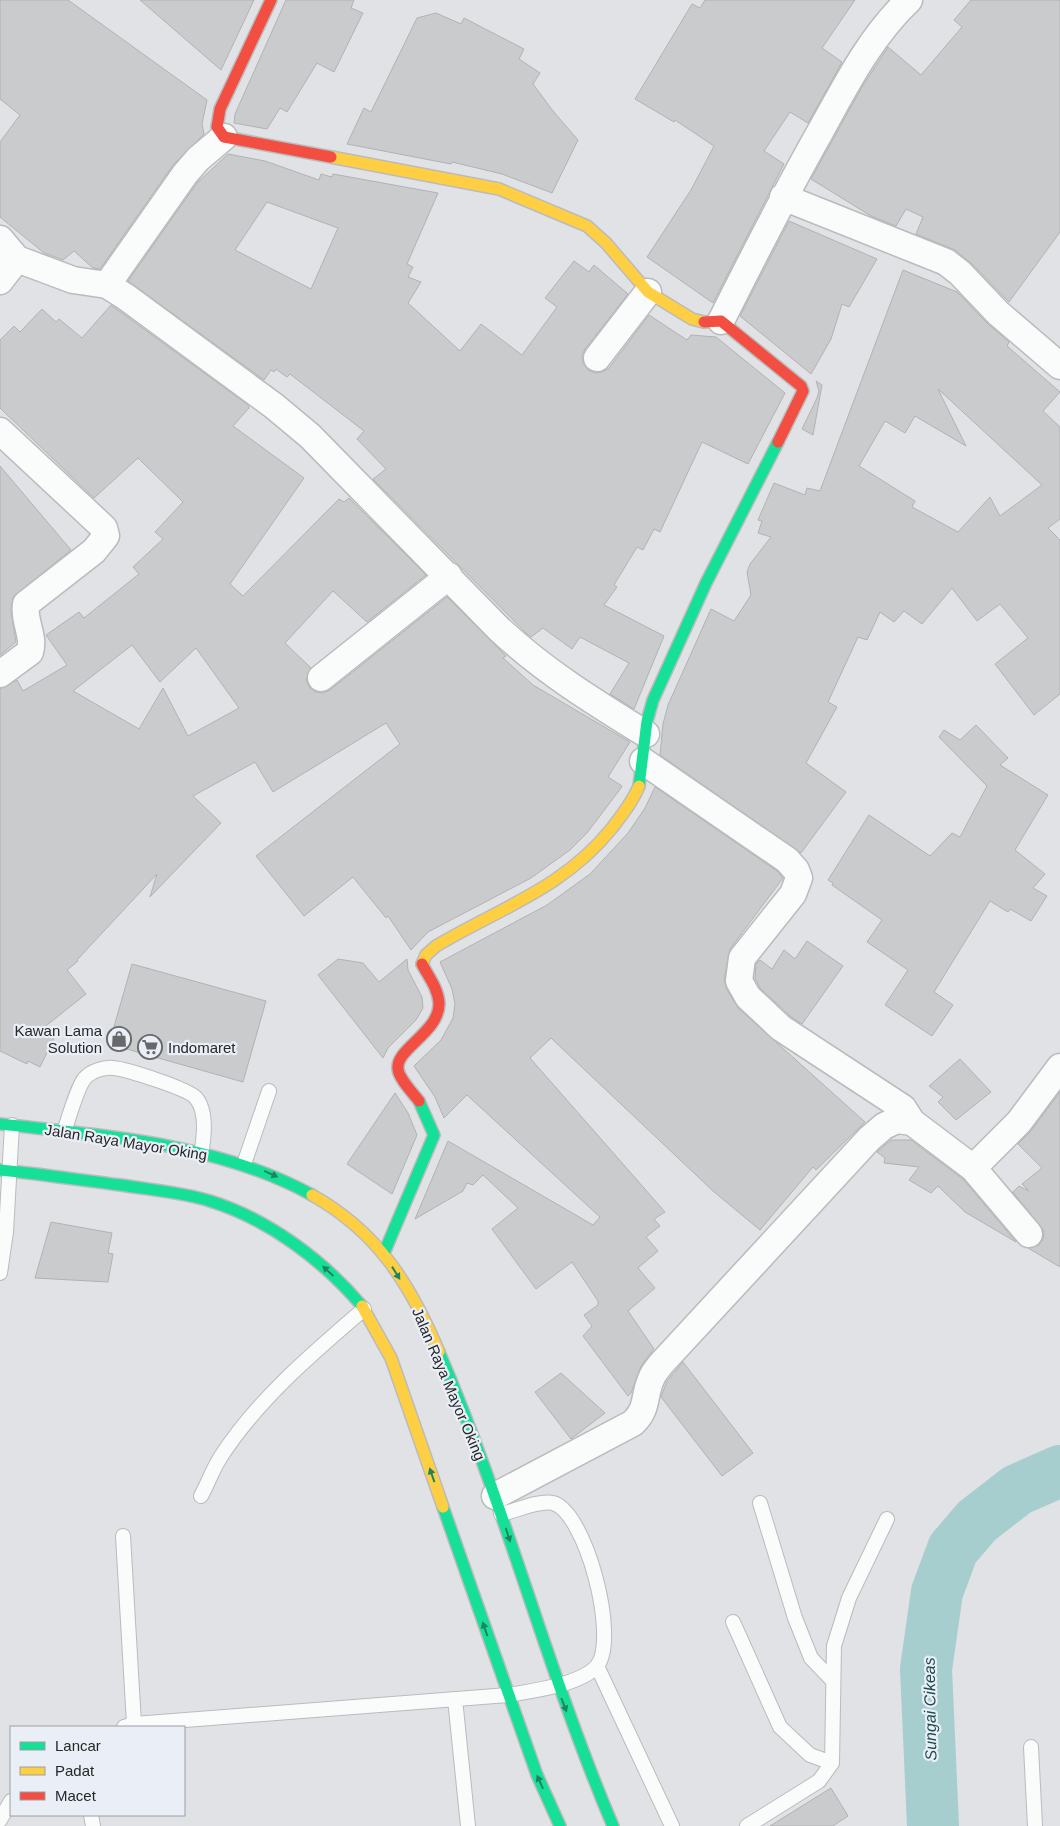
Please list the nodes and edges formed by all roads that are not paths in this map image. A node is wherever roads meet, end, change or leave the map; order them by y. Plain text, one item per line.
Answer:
1 (271, 0) edge
2 (909, 0) edge
3 (224, 137) junction
4 (783, 197) junction
5 (0, 239) edge
6 (17, 259) junction
7 (0, 280) edge
8 (107, 286) junction
9 (648, 292) junction
10 (721, 321) junction
11 (598, 358) dead end
12 (1060, 366) edge
13 (0, 431) edge
14 (448, 576) junction
15 (0, 674) edge
16 (321, 678) dead end
17 (646, 734) junction
18 (643, 761) junction
19 (1060, 1067) edge
20 (269, 1091) dead end
21 (912, 1122) junction
22 (6, 1125) edge
23 (64, 1132) junction
24 (201, 1154) junction
25 (244, 1164) junction
26 (972, 1168) junction
27 (4, 1170) edge
28 (1029, 1234) dead end
29 (384, 1253) junction
30 (0, 1270) edge
31 (364, 1309) junction
32 (202, 1496) dead end
33 (760, 1503) dead end
34 (498, 1505) junction
35 (887, 1519) dead end
36 (123, 1536) dead end
37 (733, 1622) dead end
38 (597, 1666) junction
39 (833, 1681) junction
40 (557, 1686) junction
41 (508, 1696) junction
42 (455, 1699) junction
43 (129, 1726) edge
44 (1031, 1747) dead end
45 (832, 1763) junction
46 (10, 1803) edge
47 (0, 1820) edge
48 (468, 1826) edge
49 (560, 1826) edge
50 (613, 1826) edge
51 (672, 1826) edge
52 (747, 1826) edge
53 (1035, 1826) edge

1 - 3 main road
2 - 4 street
3 - 8 street
3 - 9 main road
4 - 10 street
4 - 12 street
5 - 6 street
6 - 7 street
6 - 8 street
8 - 14 street
9 - 10 main road
9 - 11 street
10 - 17 main road
13 - 15 street
14 - 16 street
14 - 17 street
17 - 18 main road
18 - 21 street
18 - 29 main road
19 - 26 street
20 - 25 lane
21 - 26 street
21 - 34 street
22 - 23 main road, Jalan Raya Mayor Oking
22 - 27 lane
23 - 24 main road, Jalan Raya Mayor Oking
23 - 24 lane
24 - 25 main road, Jalan Raya Mayor Oking
25 -> 29 main road, Jalan Raya Mayor Oking
26 - 28 street
27 - 30 lane
31 -> 27 main road
29 -> 34 main road, Jalan Raya Mayor Oking
31 - 32 lane
41 -> 31 main road
33 - 39 lane
34 - 38 lane
34 -> 40 main road, Jalan Raya Mayor Oking
35 - 39 lane
36 - 43 lane
37 - 45 lane
38 - 40 lane
38 - 51 lane
39 - 45 lane
40 - 41 lane
40 -> 50 main road, Jalan Raya Mayor Oking
41 - 42 lane
49 -> 41 main road
42 - 43 lane
42 - 48 lane
44 - 53 lane
45 - 52 lane
46 - 47 lane

